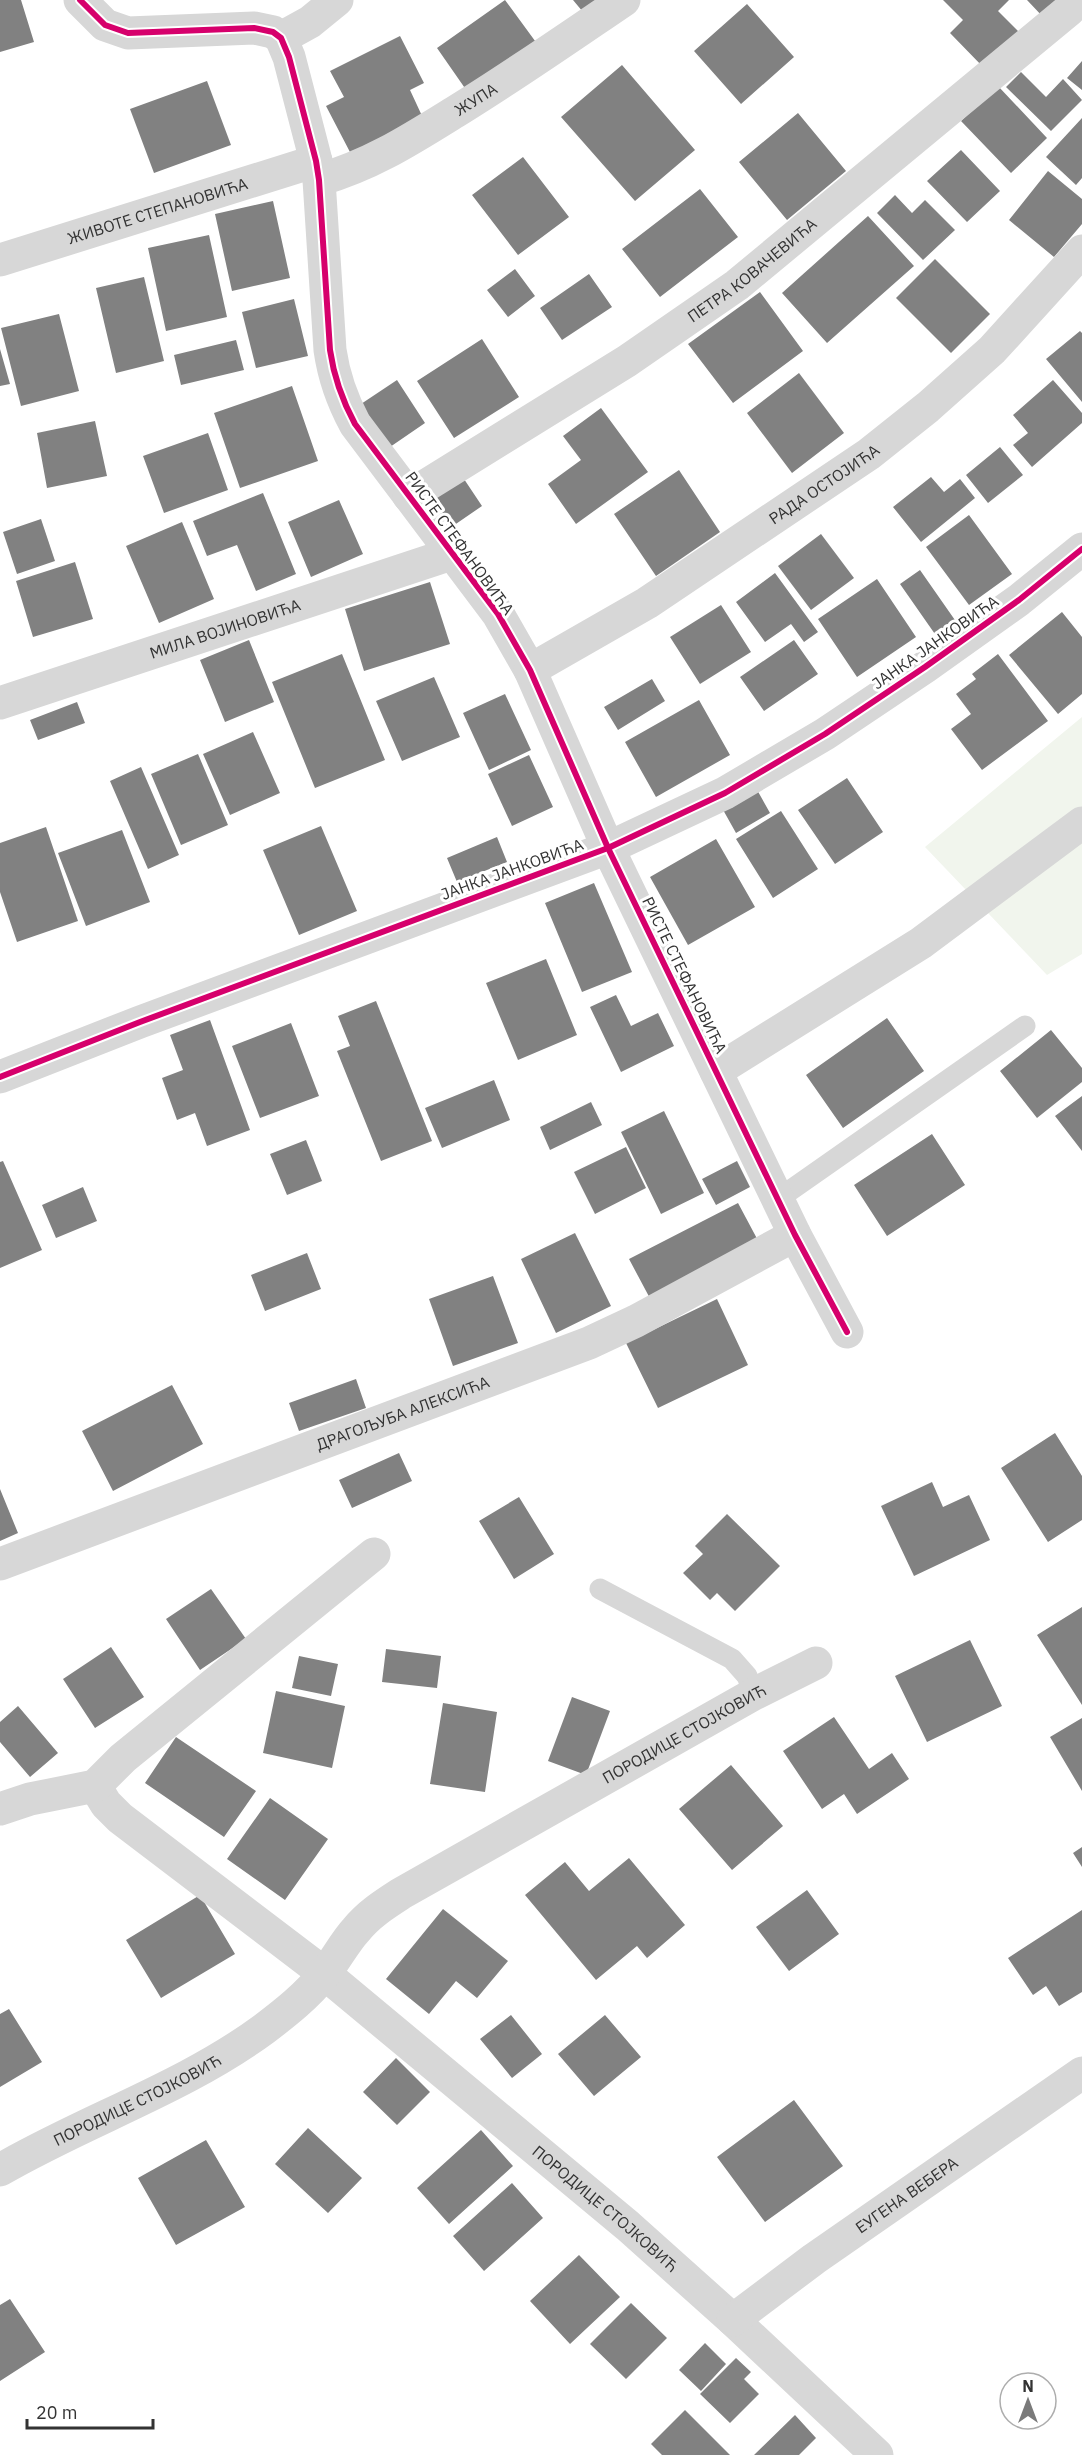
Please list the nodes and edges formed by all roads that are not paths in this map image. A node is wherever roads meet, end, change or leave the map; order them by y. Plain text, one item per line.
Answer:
1 (80, 0) edge
2 (337, 0) edge
3 (624, 0) edge
4 (1069, 10) dead end
5 (281, 38) junction
6 (318, 170) junction
7 (1082, 251) edge
8 (0, 260) edge
9 (409, 496) junction
10 (1082, 549) edge
11 (451, 554) junction
12 (530, 670) junction
13 (0, 703) edge
14 (1082, 823) edge
15 (608, 848) junction
16 (1024, 1026) dead end
17 (716, 1071) junction
18 (0, 1077) edge
19 (778, 1199) junction
20 (795, 1235) junction
21 (847, 1332) dead end
22 (374, 1554) dead end
23 (0, 1564) edge
24 (600, 1588) dead end
25 (816, 1663) dead end
26 (754, 1694) junction
27 (95, 1786) junction
28 (0, 1809) edge
29 (325, 1974) junction
30 (1082, 2073) edge
31 (0, 2170) edge
32 (733, 2320) junction
33 (877, 2455) edge

1 - 5 street
2 - 5 street
3 - 6 street, ЖУПА
4 - 9 street, ПЕТРА КОВАЧЕВИЋА
5 - 6 street, РИСТЕ СТЕФАНОВИЋА
6 - 8 street, ЖИВОТЕ СТЕПАНОВИЋА
6 - 9 street, РИСТЕ СТЕФАНОВИЋА
7 - 12 street, РАДА ОСТОЈИЋА
9 - 11 street, РИСТЕ СТЕФАНОВИЋА
10 - 15 street, ЈАНКА ЈАНКОВИЋА
11 - 12 street, РИСТЕ СТЕФАНОВИЋА
11 - 13 street, МИЛА ВОЈИНОВИЋА
12 - 15 street, РИСТЕ СТЕФАНОВИЋА
14 - 17 street
15 - 17 street, РИСТЕ СТЕФАНОВИЋА
15 - 18 street, ЈАНКА ЈАНКОВИЋА
16 - 19 lane
17 - 19 street, РИСТЕ СТЕФАНОВИЋА
19 - 20 street, РИСТЕ СТЕФАНОВИЋА
20 - 21 street, РИСТЕ СТЕФАНОВИЋА
20 - 23 street, ДРАГОЉУБА АЛЕКСИЋА
22 - 27 street
24 - 26 lane
25 - 26 street, ПОРОДИЦЕ СТОЈКОВИЋ
26 - 29 street, ПОРОДИЦЕ СТОЈКОВИЋ
27 - 28 street
27 - 29 street, ПОРОДИЦЕ СТОЈКОВИЋ
29 - 31 street, ПОРОДИЦЕ СТОЈКОВИЋ
29 - 32 street, ПОРОДИЦЕ СТОЈКОВИЋ
30 - 32 street, ЕУГЕНА ВЕБЕРА
32 - 33 street, ПОРОДИЦЕ СТОЈКОВИЋ

